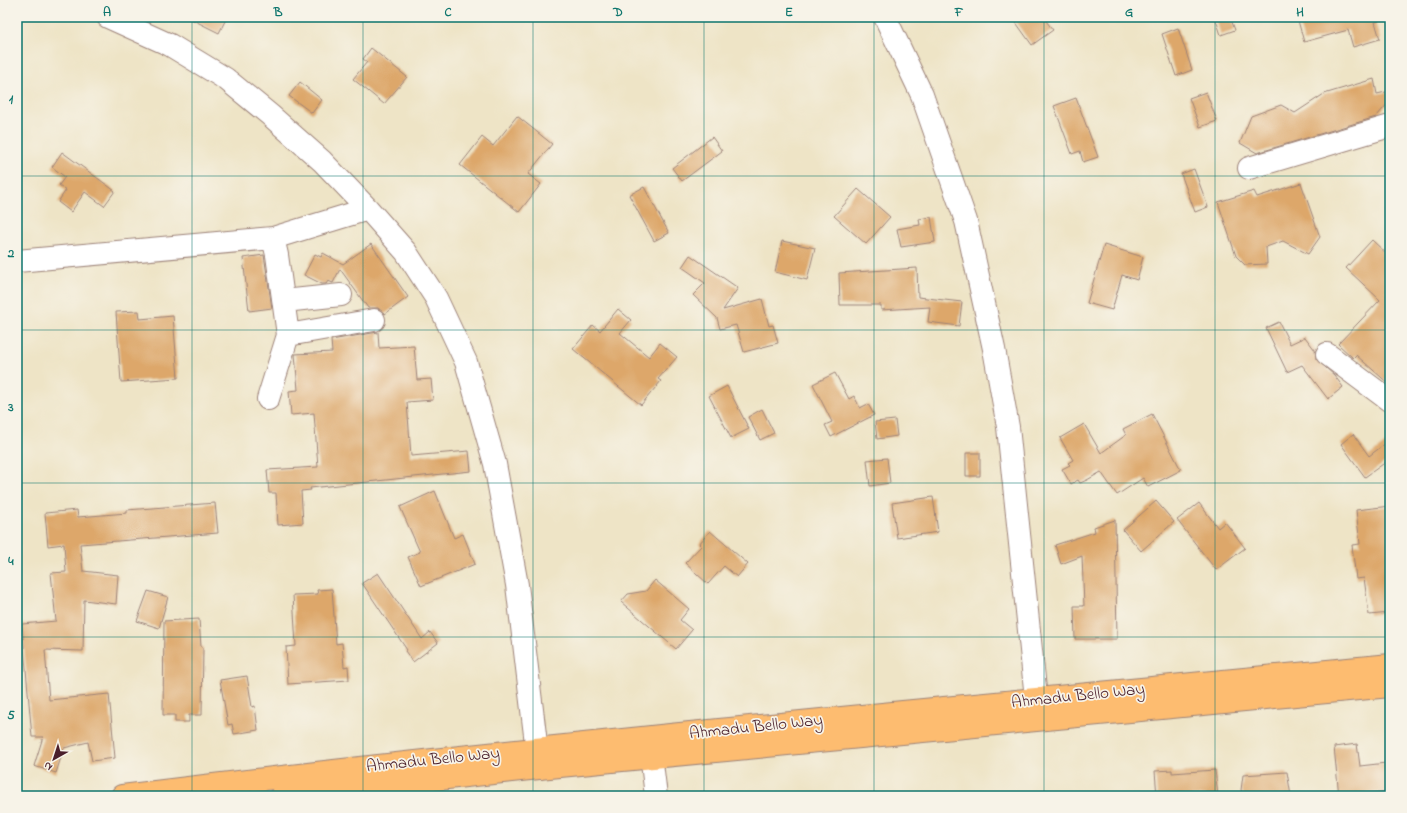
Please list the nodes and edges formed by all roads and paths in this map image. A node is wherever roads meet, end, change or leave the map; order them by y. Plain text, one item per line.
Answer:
1 (108, 17) edge
2 (885, 17) edge
3 (1390, 126) edge
4 (1249, 168) dead end
5 (368, 210) junction
6 (273, 238) junction
7 (17, 261) edge
8 (341, 295) dead end
9 (284, 301) junction
10 (374, 320) dead end
11 (288, 335) junction
12 (1327, 354) dead end
13 (268, 399) dead end
14 (1390, 401) edge
15 (1390, 665) edge
16 (1390, 686) edge
17 (1170, 697) junction
18 (1037, 710) junction
19 (651, 747) junction
20 (538, 758) junction
21 (122, 796) edge
22 (282, 796) edge
23 (656, 796) edge

1 - 5 street
2 - 18 street
3 - 4 street
5 - 6 street
5 - 20 street
6 - 7 street
6 - 9 street
8 - 9 street
9 - 11 street
10 - 11 street
11 - 13 street
12 - 14 street
15 - 17 main road, Ahmadu Bello Way
16 - 17 main road, Ahmadu Bello Way
17 - 18 main road, Ahmadu Bello Way
18 - 19 main road, Ahmadu Bello Way
19 - 20 main road, Ahmadu Bello Way
19 - 23 street
20 - 21 main road, Ahmadu Bello Way
20 - 22 main road, Ahmadu Bello Way

